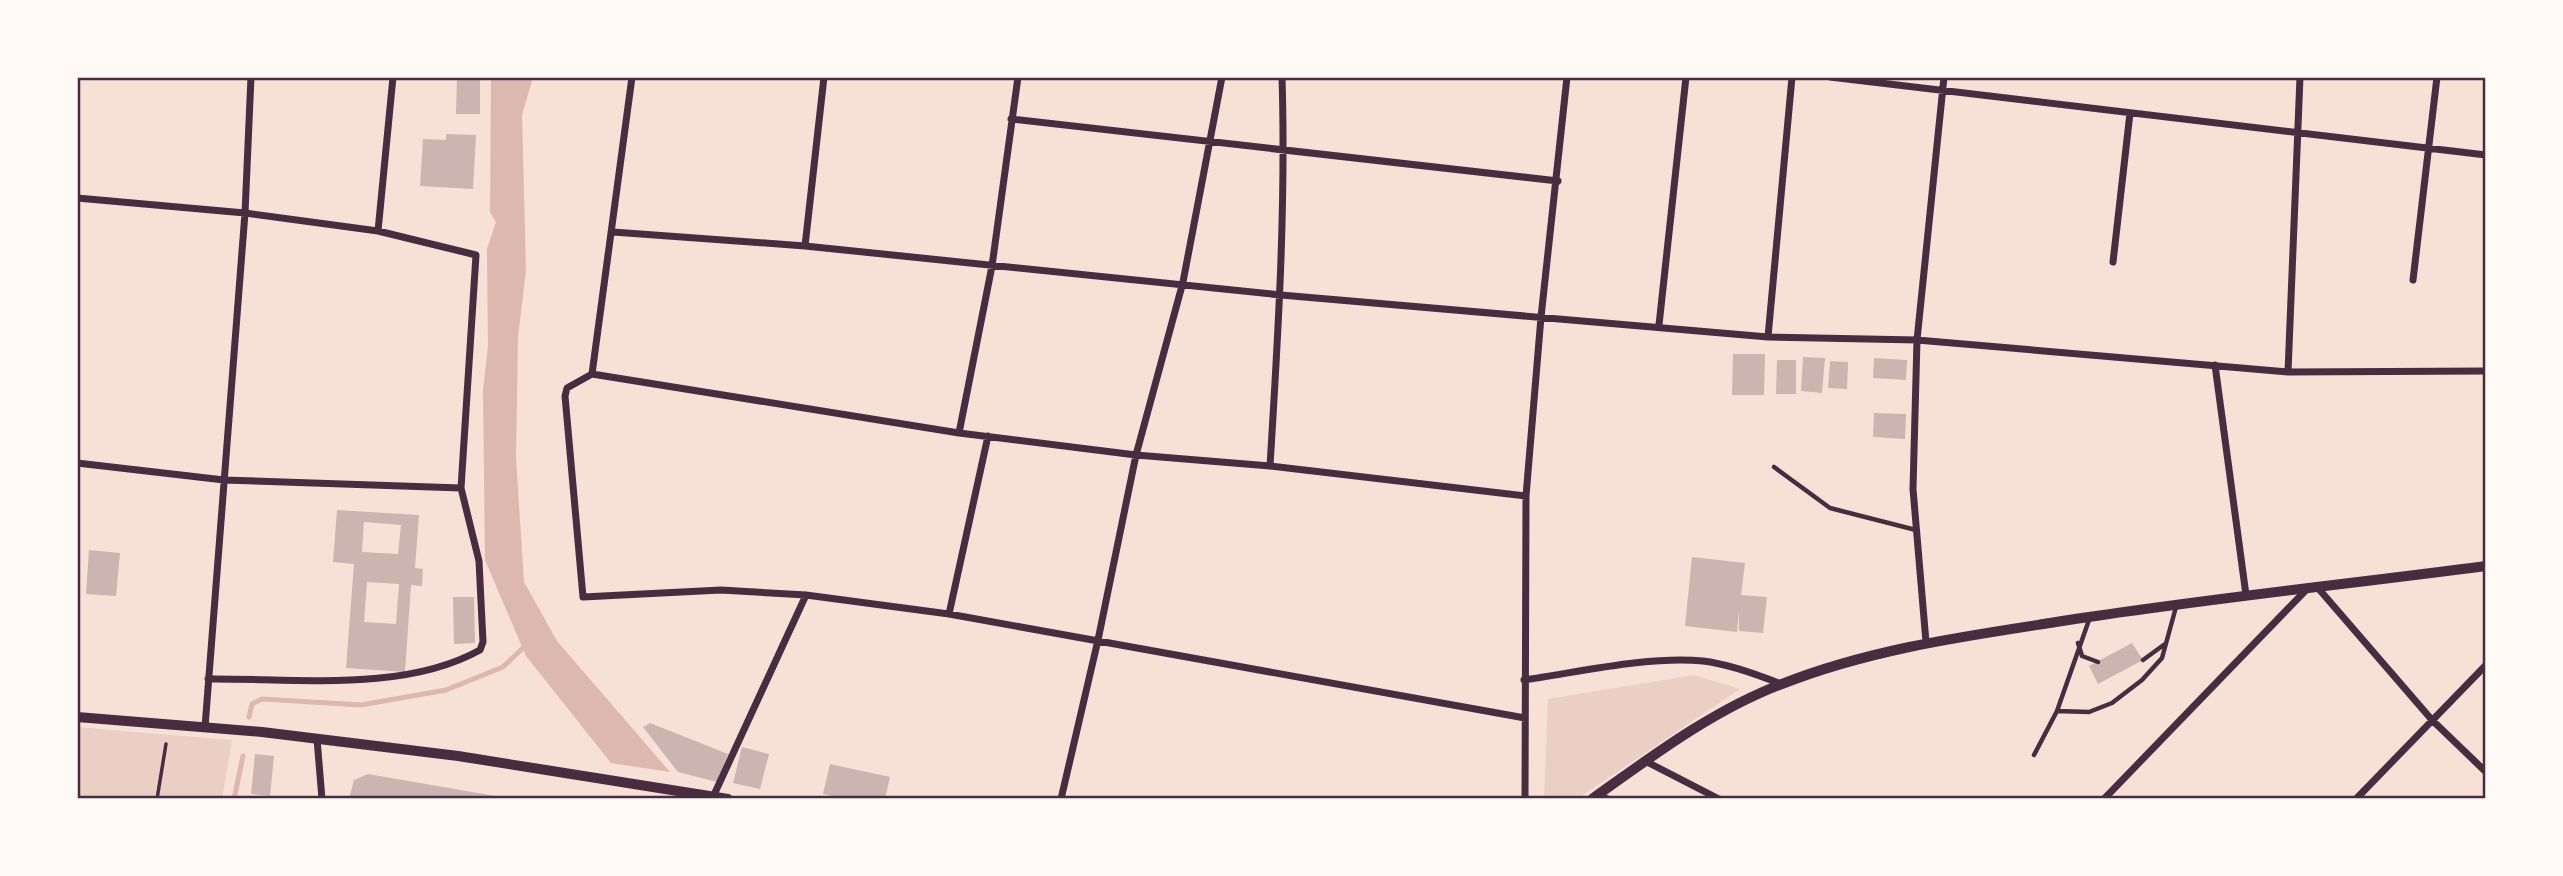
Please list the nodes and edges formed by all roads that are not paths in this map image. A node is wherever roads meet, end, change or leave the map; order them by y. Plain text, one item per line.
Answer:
1 (251, 77) edge
2 (393, 77) edge
3 (632, 77) edge
4 (824, 77) edge
5 (1018, 77) edge
6 (1222, 77) edge
7 (1282, 77) edge
8 (1567, 77) edge
9 (1686, 77) edge
10 (1792, 77) edge
11 (1830, 77) edge
12 (1944, 77) edge
13 (2300, 77) edge
14 (2437, 77) edge
15 (1943, 90) junction
16 (2130, 113) junction
17 (1011, 119) junction
18 (2299, 134) junction
19 (1209, 141) junction
20 (2428, 149) junction
21 (1285, 152) junction
22 (2486, 155) edge
23 (1558, 181) junction
24 (77, 198) edge
25 (245, 213) junction
26 (378, 231) junction
27 (613, 232) junction
28 (805, 246) junction
29 (2113, 262) dead end
30 (992, 265) junction
31 (2413, 280) dead end
32 (1183, 282) junction
33 (1281, 295) junction
34 (1541, 317) junction
35 (1659, 325) junction
36 (1768, 337) junction
37 (1917, 340) junction
38 (2214, 365) junction
39 (2486, 371) edge
40 (2288, 372) junction
41 (592, 374) junction
42 (959, 433) junction
43 (988, 436) junction
44 (1136, 455) junction
45 (77, 463) edge
46 (1270, 466) junction
47 (1774, 467) dead end
48 (225, 480) junction
49 (461, 488) junction
50 (1526, 496) junction
51 (1916, 530) junction
52 (2486, 566) edge
53 (2313, 589) junction
54 (806, 595) junction
55 (2246, 595) junction
56 (2176, 604) junction
57 (949, 614) junction
58 (2090, 617) junction
59 (1098, 640) junction
60 (1926, 642) junction
61 (2078, 642) junction
62 (2167, 643) junction
63 (2143, 660) dead end
64 (2098, 662) dead end
65 (2486, 665) edge
66 (208, 679) junction
67 (1524, 680) junction
68 (1781, 684) junction
69 (2057, 711) junction
70 (77, 717) edge
71 (1525, 718) junction
72 (2432, 720) junction
73 (205, 727) junction
74 (317, 738) junction
75 (2034, 755) dead end
76 (1645, 761) junction
77 (2486, 772) edge
78 (713, 797) junction
79 (1594, 797) edge
80 (1716, 797) edge
81 (322, 799) edge
82 (728, 799) edge
83 (1061, 799) edge
84 (1525, 799) edge
85 (1608, 799) edge
86 (1703, 799) edge
87 (2104, 799) edge
88 (2356, 799) edge

1 - 25 street
2 - 26 street
3 - 27 street
4 - 28 street
5 - 17 street
6 - 19 street
7 - 21 street
8 - 23 street
9 - 35 street
10 - 36 street
11 - 15 street
12 - 15 street
13 - 18 street
14 - 20 street
15 - 16 street
15 - 37 street
16 - 18 street
16 - 29 street
17 - 19 street
17 - 30 street
18 - 20 street
18 - 40 street
19 - 21 street
19 - 32 street
20 - 22 street
20 - 31 street
21 - 23 street
21 - 33 street
23 - 34 street
24 - 25 street
25 - 26 street
25 - 48 street
26 - 49 street
27 - 28 street
27 - 41 street
28 - 30 street
30 - 32 street
30 - 42 street
32 - 33 street
32 - 44 street
33 - 34 street
33 - 46 street
34 - 35 street
34 - 50 street
35 - 36 street
36 - 37 street
37 - 38 street
37 - 51 street
38 - 40 street
38 - 55 street
39 - 40 street
41 - 42 street
41 - 54 street
42 - 43 street
43 - 44 street
43 - 57 street
44 - 46 street
44 - 59 street
45 - 48 street
46 - 50 street
47 - 51 lane
48 - 49 street
48 - 66 street
49 - 66 street
50 - 67 street
51 - 60 street
52 - 53 street
53 - 55 street
53 - 72 street
53 - 87 street
54 - 57 street
54 - 78 street
55 - 56 street
56 - 58 street
56 - 62 lane
57 - 59 street
58 - 60 street
58 - 61 lane
59 - 71 street
59 - 83 street
60 - 68 street
61 - 64 lane
61 - 69 lane
62 - 63 lane
62 - 69 lane
65 - 72 street
66 - 73 street
67 - 68 street
67 - 71 street
68 - 76 street
69 - 75 lane
70 - 73 street
71 - 84 street
72 - 77 street
72 - 88 street
73 - 74 street
74 - 78 street
74 - 81 street
76 - 79 street
76 - 80 street
78 - 82 street
79 - 85 street
80 - 86 street

